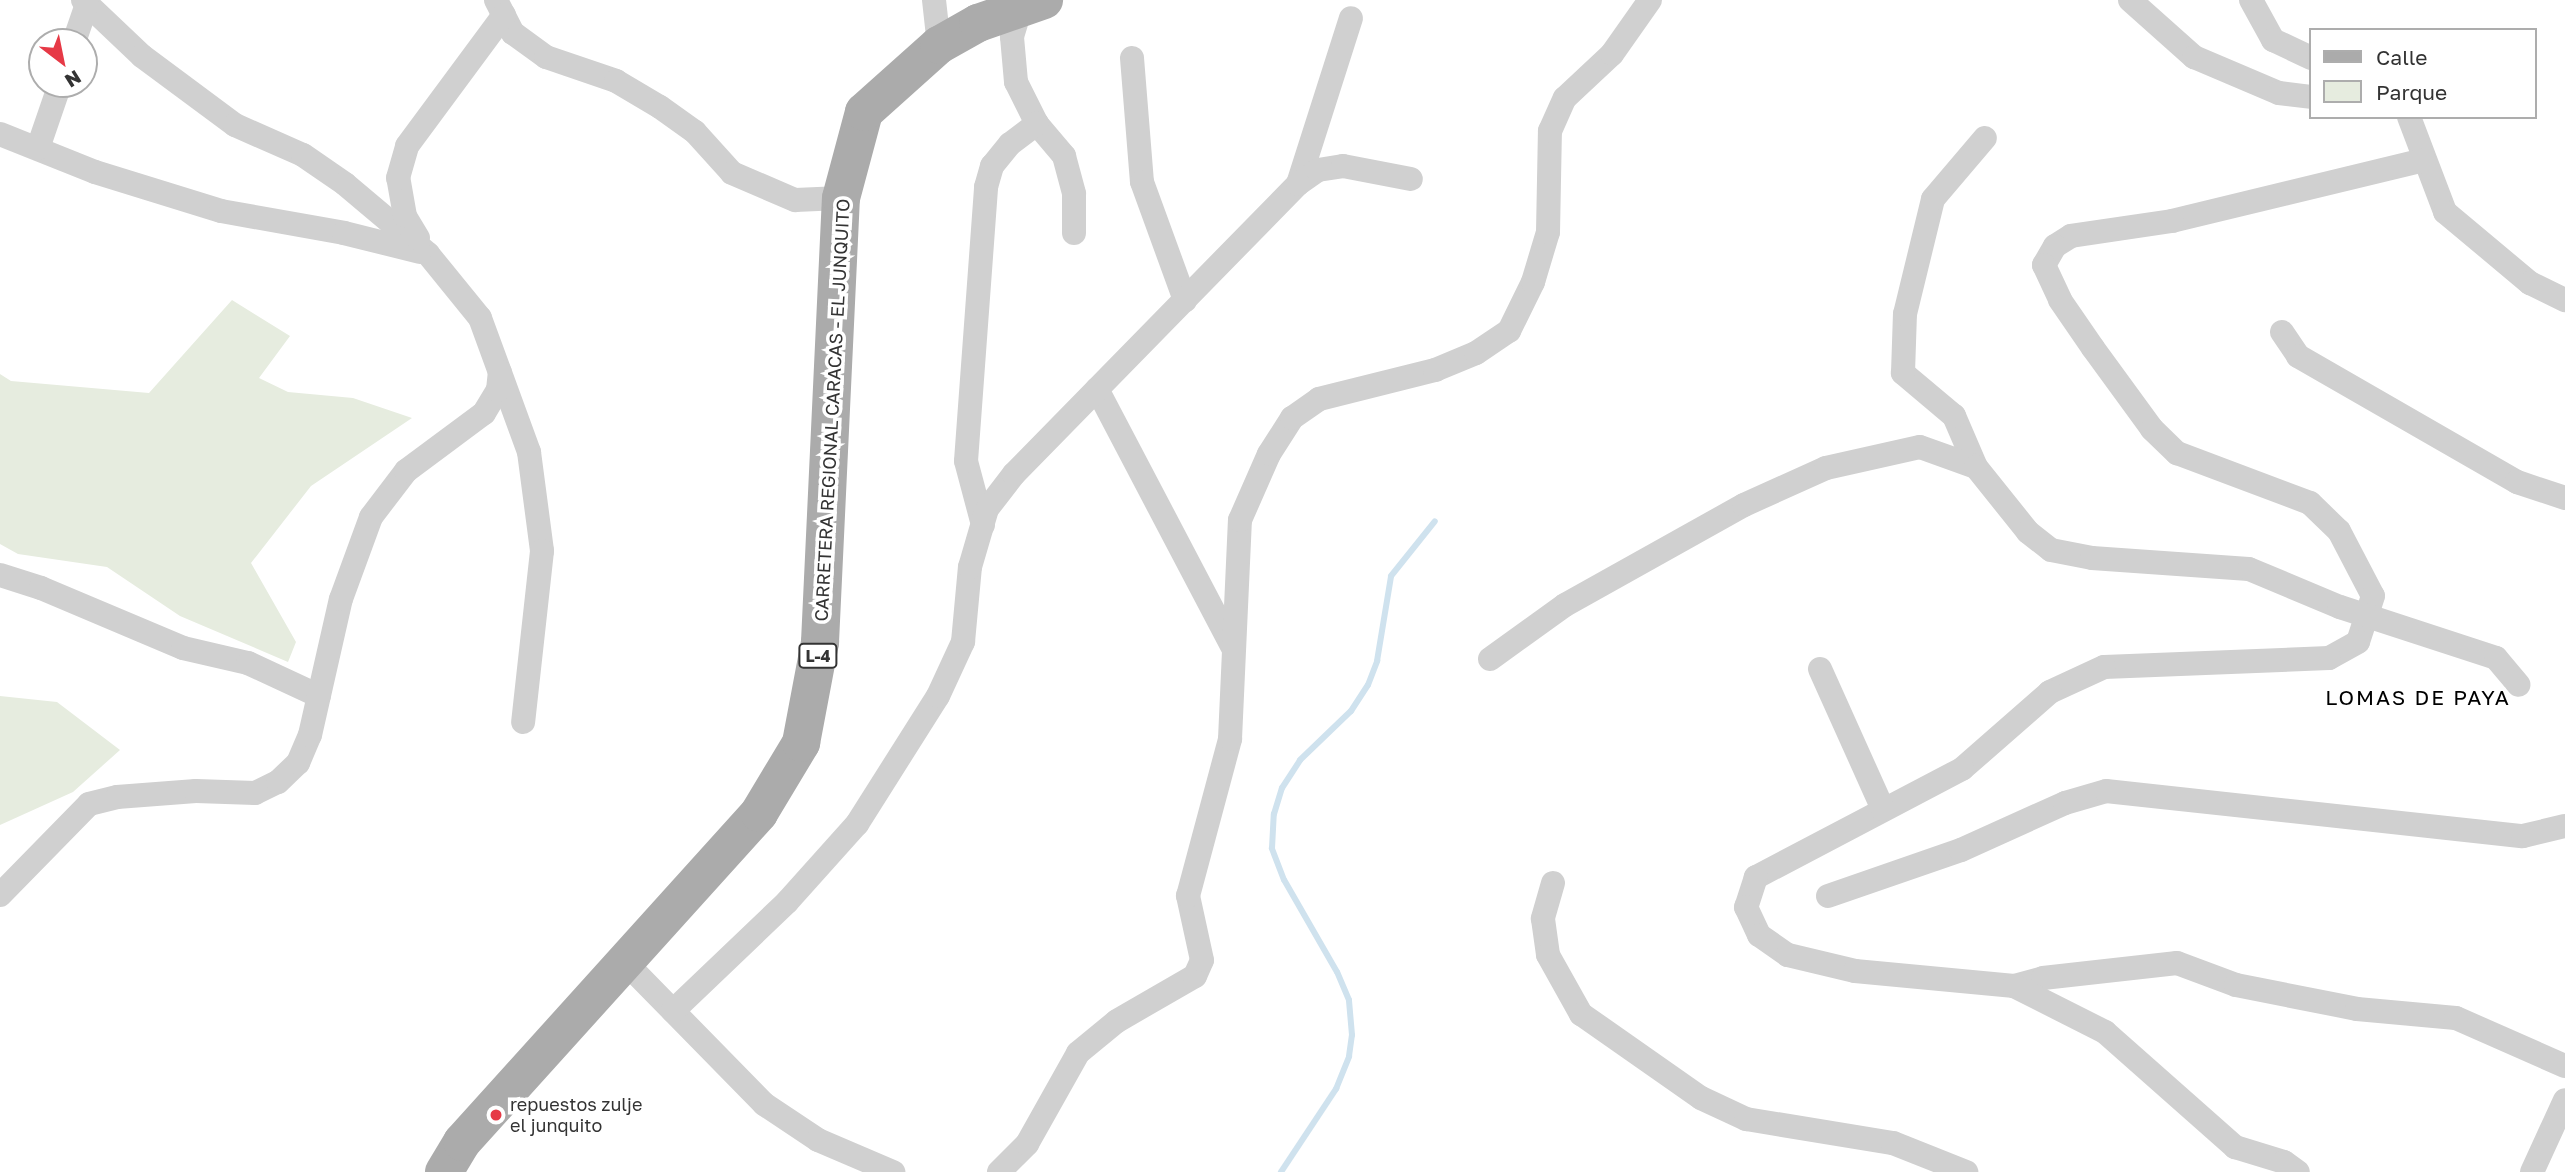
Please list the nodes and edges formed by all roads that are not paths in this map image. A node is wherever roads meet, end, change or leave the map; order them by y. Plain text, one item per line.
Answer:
1 (934, 0) edge
2 (1650, 0) edge
3 (2130, 0) edge
4 (2251, 0) edge
5 (85, 2) edge
6 (1033, 4) edge
7 (500, 7) edge
8 (1351, 18) dead end
9 (78, 28) edge
10 (939, 45) junction
11 (1132, 58) dead end
12 (2310, 58) edge
13 (2310, 97) edge
14 (55, 98) edge
15 (2410, 119) edge
16 (1037, 124) junction
17 (0, 134) edge
18 (1985, 138) dead end
19 (38, 148) junction
20 (2424, 160) junction
21 (1411, 179) dead end
22 (1298, 184) junction
23 (841, 198) junction
24 (1074, 233) dead end
25 (428, 254) junction
26 (1185, 300) junction
27 (2565, 300) edge
28 (2282, 332) dead end
29 (500, 372) junction
30 (1097, 389) junction
31 (1976, 467) junction
32 (2565, 498) edge
33 (983, 525) junction
34 (0, 575) edge
35 (2367, 616) junction
36 (1234, 649) junction
37 (1490, 659) dead end
38 (1820, 669) dead end
39 (2519, 685) dead end
40 (319, 696) junction
41 (523, 722) dead end
42 (1883, 809) junction
43 (2565, 826) edge
44 (1553, 883) dead end
45 (0, 895) edge
46 (1828, 896) dead end
47 (625, 962) junction
48 (2014, 986) junction
49 (673, 1011) junction
50 (2565, 1066) edge
51 (2565, 1100) edge
52 (444, 1172) edge
53 (893, 1172) edge
54 (999, 1172) edge
55 (1966, 1172) edge
56 (2298, 1172) edge
57 (2532, 1172) edge

1 - 10 street
2 - 36 street
3 - 13 street
4 - 12 street
5 - 9 street
5 - 25 street
6 - 10 main road, CARRETERA REGIONAL CARACAS - EL JUNQUITO / L-4
6 - 16 street
7 - 23 street
7 - 25 street
8 - 22 street
10 - 23 main road, CARRETERA REGIONAL CARACAS - EL JUNQUITO / L-4
11 - 26 street
14 - 19 street
15 - 20 street
16 - 24 street
16 - 33 street
17 - 19 street
18 - 31 street
19 - 25 street
20 - 27 street
20 - 35 street
21 - 22 street
22 - 26 street
23 - 47 main road, CARRETERA REGIONAL CARACAS - EL JUNQUITO / L-4
25 - 29 street
26 - 30 street
28 - 32 street
29 - 40 street
29 - 41 street
30 - 33 street
30 - 36 street
31 - 35 street
31 - 37 street
33 - 49 street
34 - 40 street
35 - 39 street
35 - 42 street
36 - 54 street
38 - 42 street
40 - 45 street
42 - 48 street
43 - 46 street
44 - 55 street
47 - 49 street
47 - 52 main road, CARRETERA REGIONAL CARACAS - EL JUNQUITO / L-4
48 - 50 street
48 - 56 street
49 - 53 street
51 - 57 street

